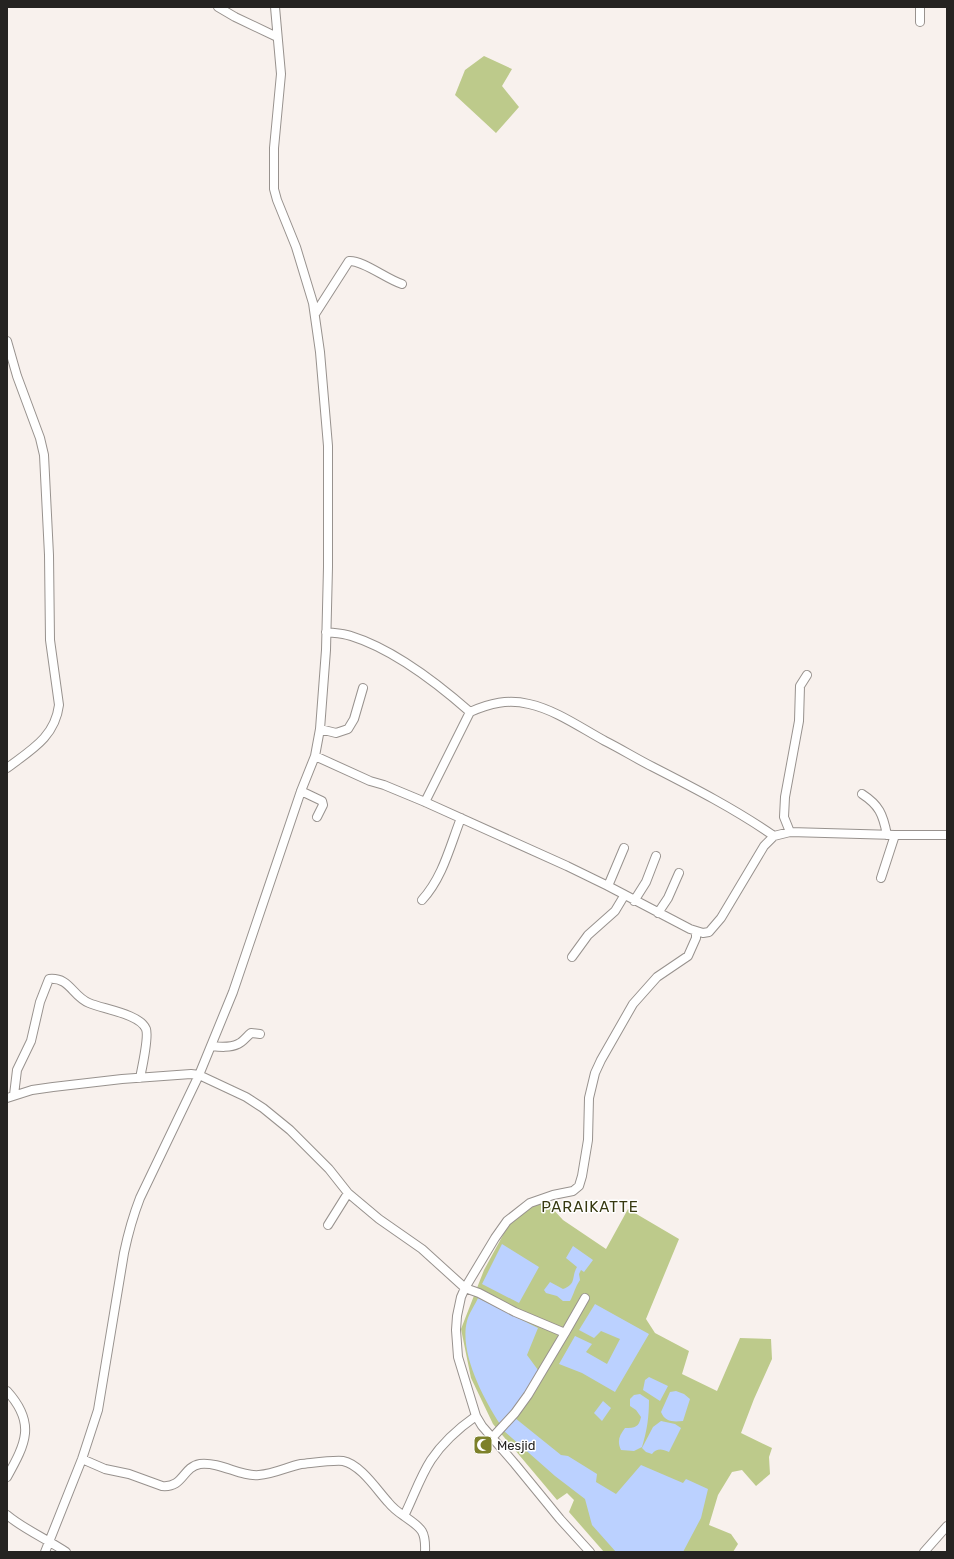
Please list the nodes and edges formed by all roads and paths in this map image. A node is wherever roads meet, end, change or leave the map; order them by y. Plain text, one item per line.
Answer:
1 (218, 7) edge
2 (275, 7) edge
3 (920, 7) edge
4 (920, 22) dead end
5 (277, 36) junction
6 (402, 284) dead end
7 (315, 314) junction
8 (7, 341) edge
9 (326, 632) junction
10 (807, 675) dead end
11 (363, 688) dead end
12 (470, 712) junction
13 (320, 729) junction
14 (315, 756) junction
15 (7, 768) edge
16 (301, 791) junction
17 (862, 794) dead end
18 (425, 802) junction
19 (317, 818) dead end
20 (461, 818) junction
21 (790, 832) junction
22 (891, 835) junction
23 (947, 835) edge
24 (774, 836) junction
25 (624, 848) dead end
26 (656, 856) dead end
27 (679, 873) dead end
28 (880, 878) dead end
29 (608, 886) junction
30 (624, 896) junction
31 (422, 900) dead end
32 (634, 901) junction
33 (658, 913) junction
34 (696, 931) junction
35 (572, 957) dead end
36 (260, 1034) dead end
37 (211, 1046) junction
38 (199, 1075) junction
39 (140, 1078) junction
40 (10, 1097) edge
41 (348, 1193) junction
42 (328, 1225) dead end
43 (465, 1288) junction
44 (585, 1298) dead end
45 (565, 1333) junction
46 (7, 1391) edge
47 (476, 1416) junction
48 (492, 1438) junction
49 (82, 1459) junction
50 (7, 1478) edge
51 (7, 1515) edge
52 (404, 1516) junction
53 (947, 1526) edge
54 (50, 1541) junction
55 (45, 1552) edge
56 (66, 1552) edge
57 (425, 1552) edge
58 (590, 1552) edge
59 (924, 1552) edge

1 - 5 street
2 - 5 street
3 - 4 street
5 - 7 street
6 - 7 street
7 - 9 street
8 - 15 street
9 - 12 street
9 - 13 street
10 - 21 street
11 - 13 street
12 - 18 street
12 - 24 street
13 - 14 street
14 - 16 street
14 - 18 street
16 - 19 street
16 - 37 street
17 - 22 street
18 - 20 street
20 - 29 street
20 - 31 street
21 - 22 street
21 - 24 street
22 - 23 street
22 - 28 street
24 - 34 street
25 - 29 street
26 - 32 street
27 - 33 street
29 - 30 street
30 - 32 street
30 - 35 street
32 - 33 street
33 - 34 street
34 - 43 street
36 - 37 street
37 - 38 street
38 - 39 street
38 - 41 street
38 - 49 street
39 - 40 street
39 - 40 street
41 - 42 street
41 - 43 street
43 - 45 street
43 - 47 street
44 - 45 street
45 - 48 street
46 - 50 street
47 - 48 street
47 - 52 street
48 - 58 street
49 - 52 street
49 - 54 street
51 - 54 street
52 - 57 street
53 - 59 street
54 - 55 street
54 - 56 street

